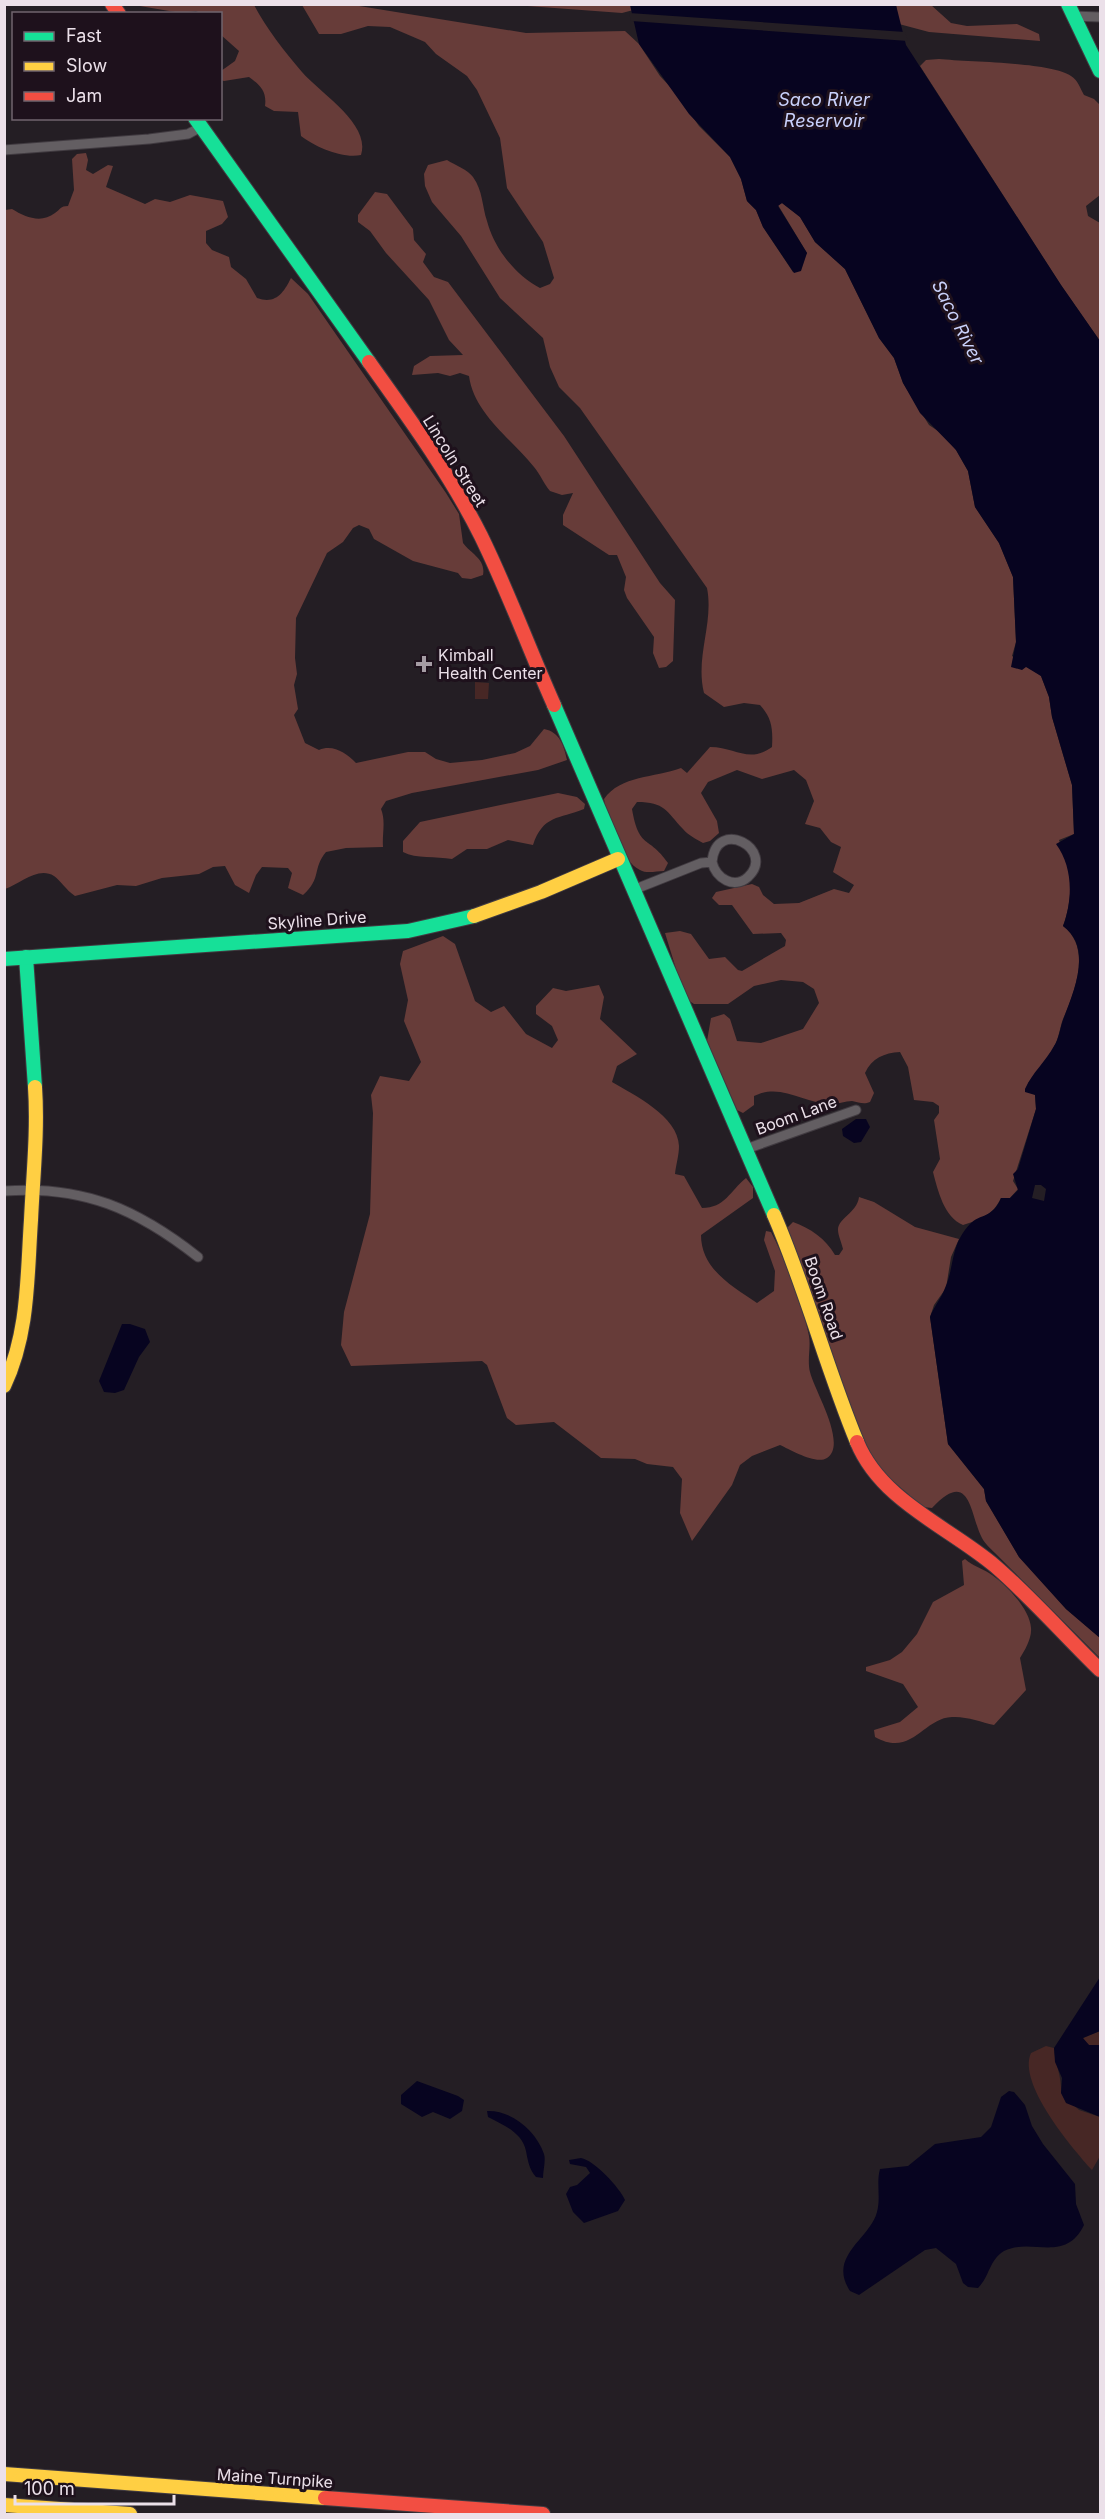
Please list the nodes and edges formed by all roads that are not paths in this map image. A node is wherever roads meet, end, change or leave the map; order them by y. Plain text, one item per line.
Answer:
1 (1070, 10) edge
2 (1101, 17) edge
3 (1101, 71) edge
4 (198, 123) edge
5 (4, 150) edge
6 (618, 859) junction
7 (712, 862) junction
8 (633, 890) junction
9 (26, 957) junction
10 (4, 958) edge
11 (855, 1110) dead end
12 (746, 1149) junction
13 (33, 1189) junction
14 (4, 1191) edge
15 (198, 1257) dead end
16 (4, 1386) edge
17 (1101, 1670) edge
18 (4, 2474) edge
19 (4, 2505) edge
20 (130, 2514) edge
21 (543, 2514) edge

1 - 2 street
1 - 3 main road
4 - 5 street
4 - 6 main road, Lincoln Street
6 - 8 main road, Boom Road
6 - 9 main road, Skyline Drive
7 - 7 street
7 - 8 street
8 - 12 main road, Boom Road
9 - 10 main road, Skyline Drive
9 - 13 main road
11 - 12 street, Boom Lane
12 - 17 main road, Boom Road
13 - 14 street
13 - 15 street
13 - 16 main road
18 - 21 main road, Maine Turnpike
19 - 20 main road

